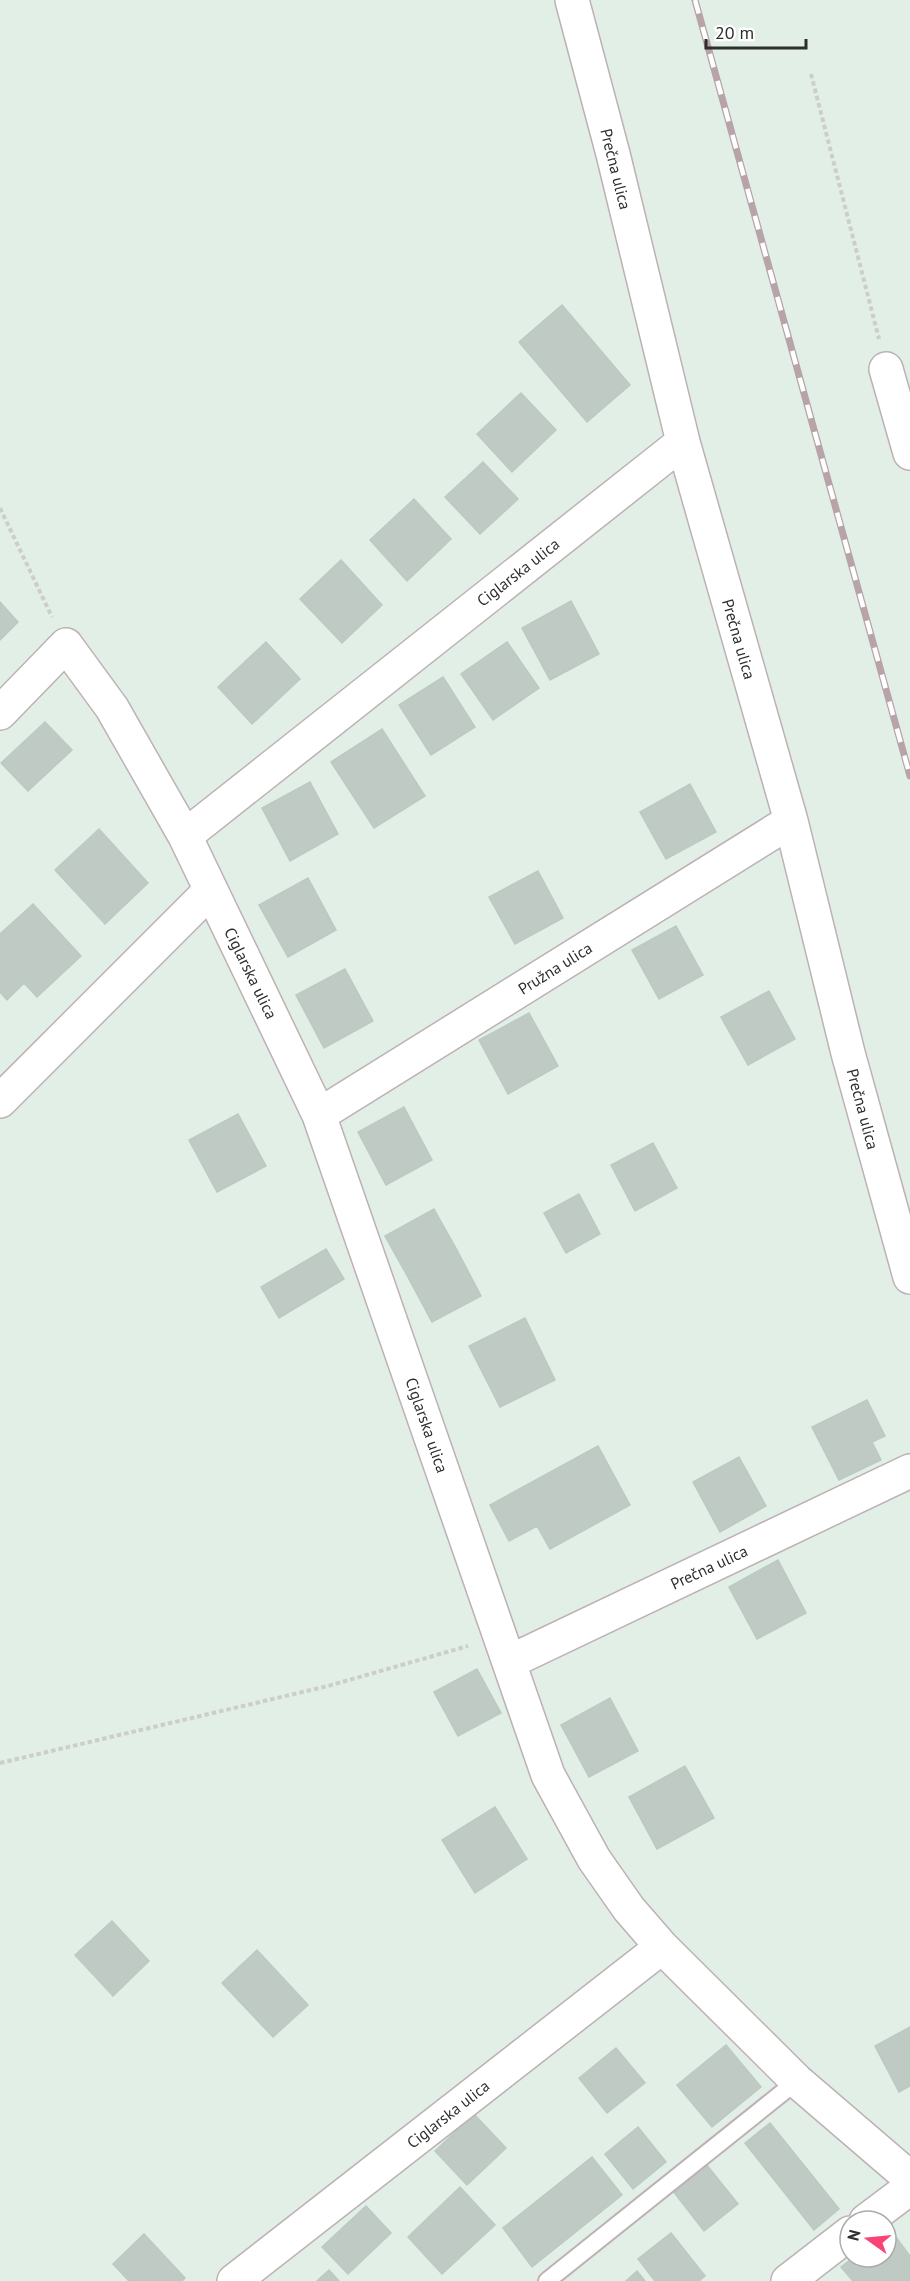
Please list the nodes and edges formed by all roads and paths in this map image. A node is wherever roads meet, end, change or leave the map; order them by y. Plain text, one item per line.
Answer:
1 (572, 0) edge
2 (811, 74) dead end
3 (886, 369) joint
4 (683, 442) junction
5 (910, 453) edge
6 (0, 508) edge
7 (66, 645) junction
8 (0, 713) edge
9 (791, 821) junction
10 (185, 836) junction
11 (211, 890) junction
12 (0, 1101) edge
13 (319, 1115) junction
14 (910, 1277) edge
15 (910, 1471) edge
16 (504, 1650) junction
17 (0, 1763) edge
18 (662, 1947) junction
19 (796, 2081) junction
20 (910, 2178) edge
21 (910, 2188) edge
22 (882, 2209) edge
23 (838, 2243) edge
24 (234, 2281) edge
25 (547, 2281) edge
26 (788, 2281) edge

1 - 4 street, Prečna ulica
2 - 3 path
3 - 5 street
4 - 9 street, Prečna ulica
4 - 10 street, Ciglarska ulica
6 - 7 path
7 - 8 street
7 - 10 street, Ciglarska ulica
9 - 13 street, Pružna ulica
9 - 14 street, Prečna ulica
10 - 11 street, Ciglarska ulica
11 - 12 street
11 - 13 street, Ciglarska ulica
13 - 16 street, Ciglarska ulica
15 - 16 street, Prečna ulica
16 - 17 path
16 - 18 street, Ciglarska ulica
18 - 19 street, Ciglarska ulica
18 - 24 street, Ciglarska ulica
19 - 20 street, Ciglarska ulica
19 - 25 lane
21 - 22 street
23 - 26 street

